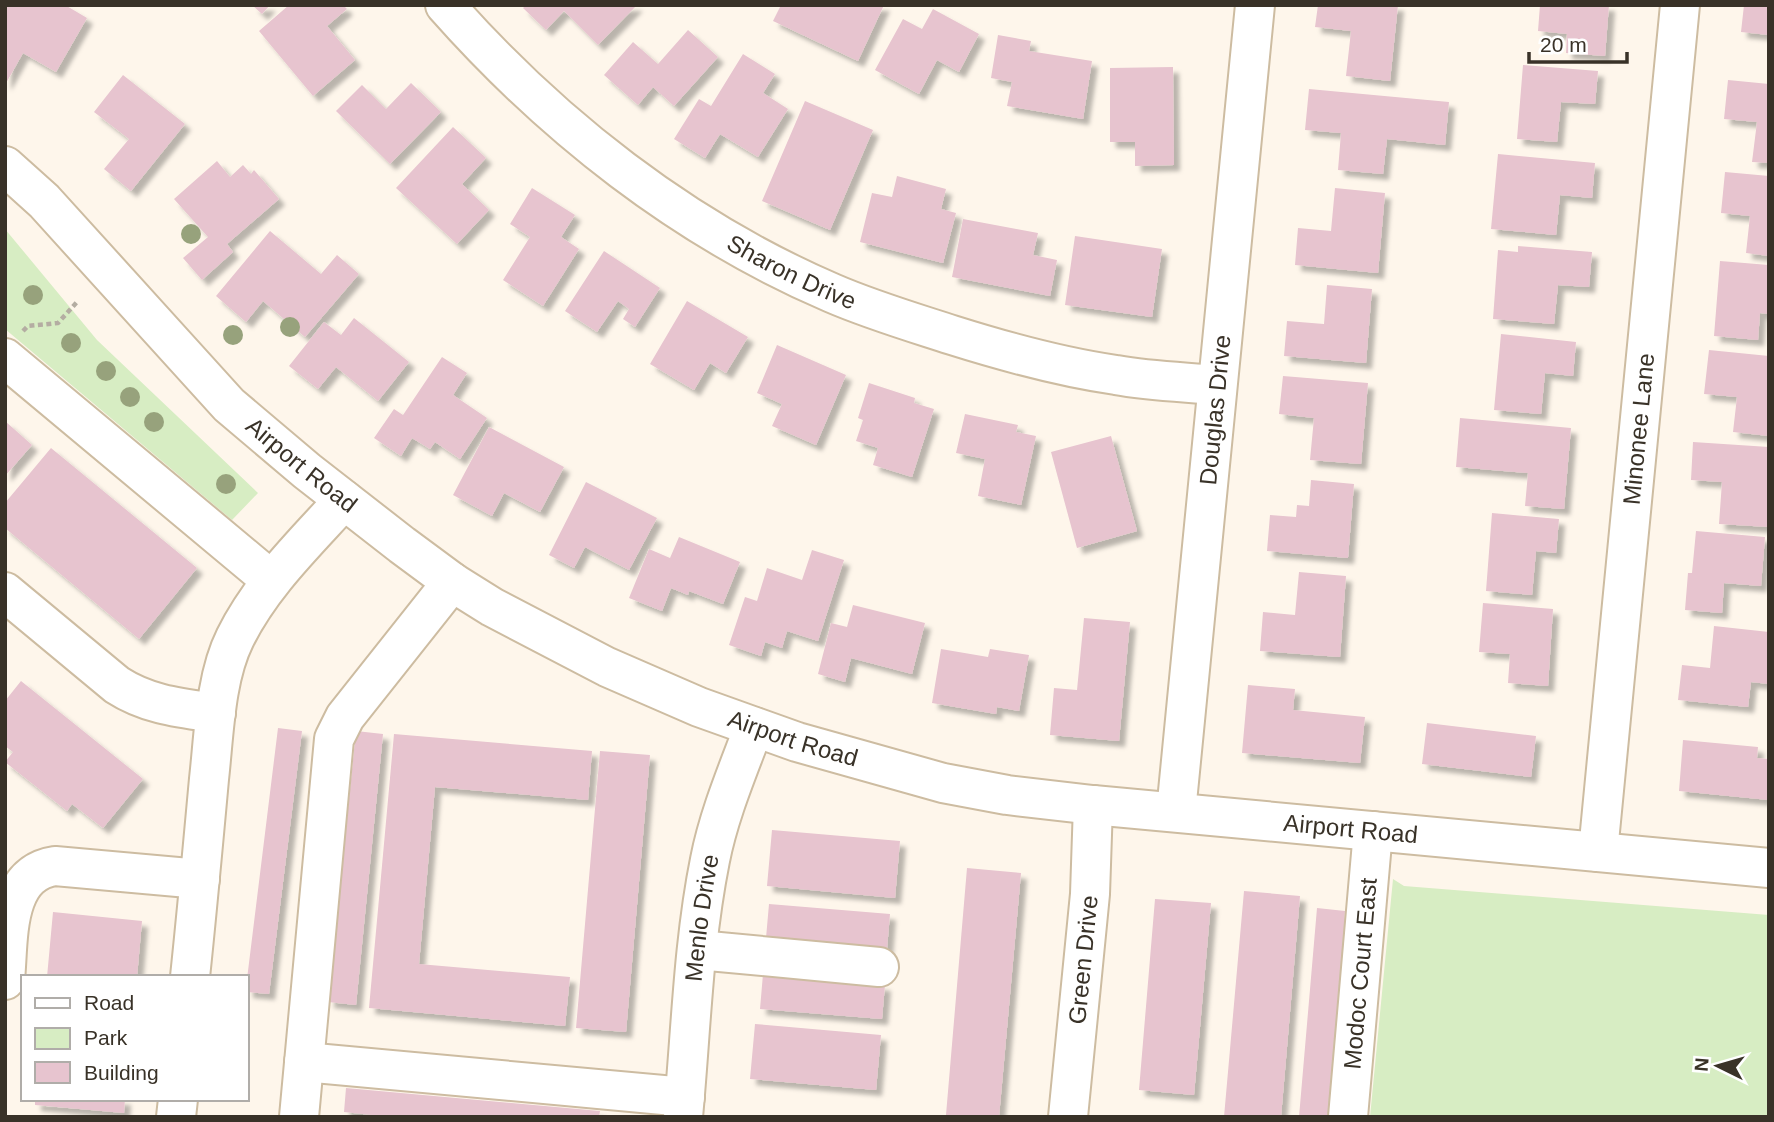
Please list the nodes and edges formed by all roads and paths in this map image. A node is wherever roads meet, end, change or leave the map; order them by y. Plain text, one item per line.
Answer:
1 (445, 5) edge
2 (1255, 5) edge
3 (1679, 5) edge
4 (5, 166) edge
5 (77, 302) dead end
6 (11, 349) edge
7 (1216, 385) junction
8 (344, 500) junction
9 (271, 580) junction
10 (452, 582) junction
11 (5, 592) edge
12 (216, 713) junction
13 (754, 727) junction
14 (1093, 805) junction
15 (1176, 813) junction
16 (1373, 831) junction
17 (1598, 852) junction
18 (1769, 868) edge
19 (200, 879) junction
20 (698, 950) junction
21 (879, 967) dead end
22 (190, 975) edge
23 (5, 980) edge
24 (304, 1062) junction
25 (684, 1107) edge
26 (299, 1117) edge
27 (1068, 1117) edge
28 (1348, 1117) edge

1 - 7 street, Sharon Drive
2 - 7 street, Douglas Drive
3 - 17 street, Minonee Lane
4 - 8 street, Airport Road
5 - 6 path
6 - 9 street
7 - 15 street, Douglas Drive
8 - 9 street
8 - 10 street, Airport Road
9 - 12 street
10 - 13 street, Airport Road
10 - 24 street
11 - 12 street
12 - 19 street
13 - 14 street, Airport Road
13 - 20 street, Menlo Drive
14 - 15 street, Airport Road
14 - 27 street, Green Drive
15 - 16 street, Airport Road
16 - 17 street, Airport Road
16 - 28 street, Modoc Court East
17 - 18 street, Airport Road
19 - 22 street
19 - 23 street
20 - 21 street
20 - 25 street, Menlo Drive
24 - 25 street
24 - 26 street

